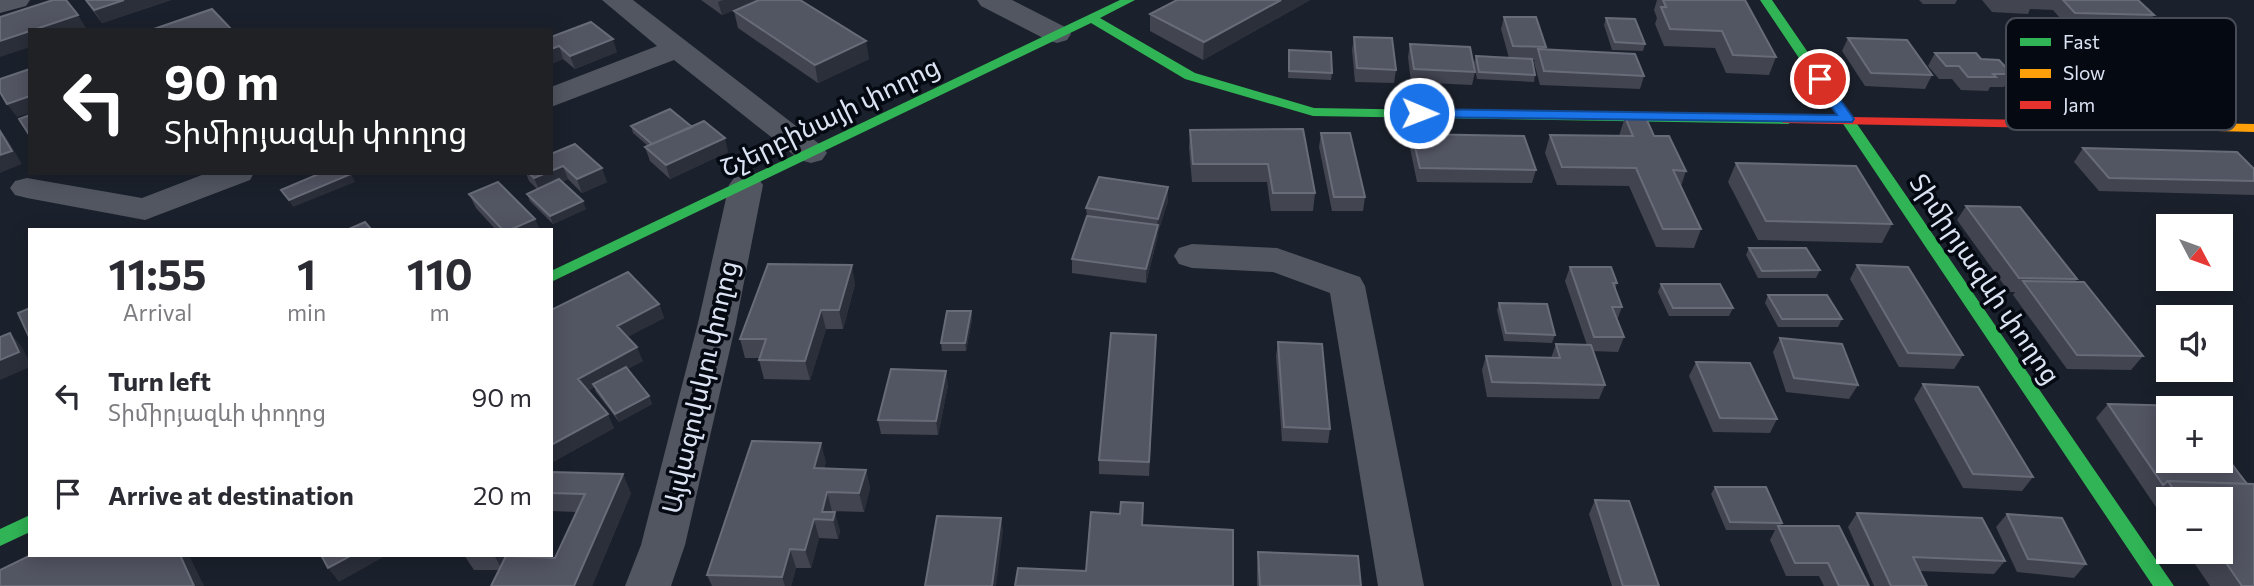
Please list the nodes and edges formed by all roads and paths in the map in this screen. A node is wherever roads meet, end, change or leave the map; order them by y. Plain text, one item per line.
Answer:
1 (16, 0) edge
2 (616, 0) edge
3 (990, 0) edge
4 (1129, 0) edge
5 (1766, 0) edge
6 (0, 5) edge
7 (1091, 18) junction
8 (1057, 34) junction
9 (677, 48) junction
10 (553, 97) edge
11 (1847, 119) junction
12 (2006, 123) edge
13 (2236, 128) edge
14 (2254, 128) edge
15 (811, 153) junction
16 (55, 175) edge
17 (233, 175) edge
18 (746, 185) junction
19 (14, 192) edge
20 (1192, 257) dead end
21 (553, 276) edge
22 (28, 524) edge
23 (0, 538) edge
24 (648, 586) edge
25 (1401, 586) edge
26 (2164, 586) edge

1 - 6 street
2 - 9 street
3 - 8 street
4 - 7 street, Շչերբինայի փողոց
5 - 11 street, Տիմիրյազևի փողոց
7 - 8 street, Շչերբինայի փողոց
7 - 11 street
8 - 15 street, Շչերբինայի փողոց
9 - 10 street
9 - 15 street
11 - 12 street
11 - 26 street, Տիմիրյազևի փողոց
13 - 14 street
15 - 18 street, Շչերբինայի փողոց
16 - 19 street
17 - 19 street
18 - 21 street, Շչերբինայի փողոց
18 - 24 street, Այվազովսկու փողոց
20 - 25 street
22 - 23 street

